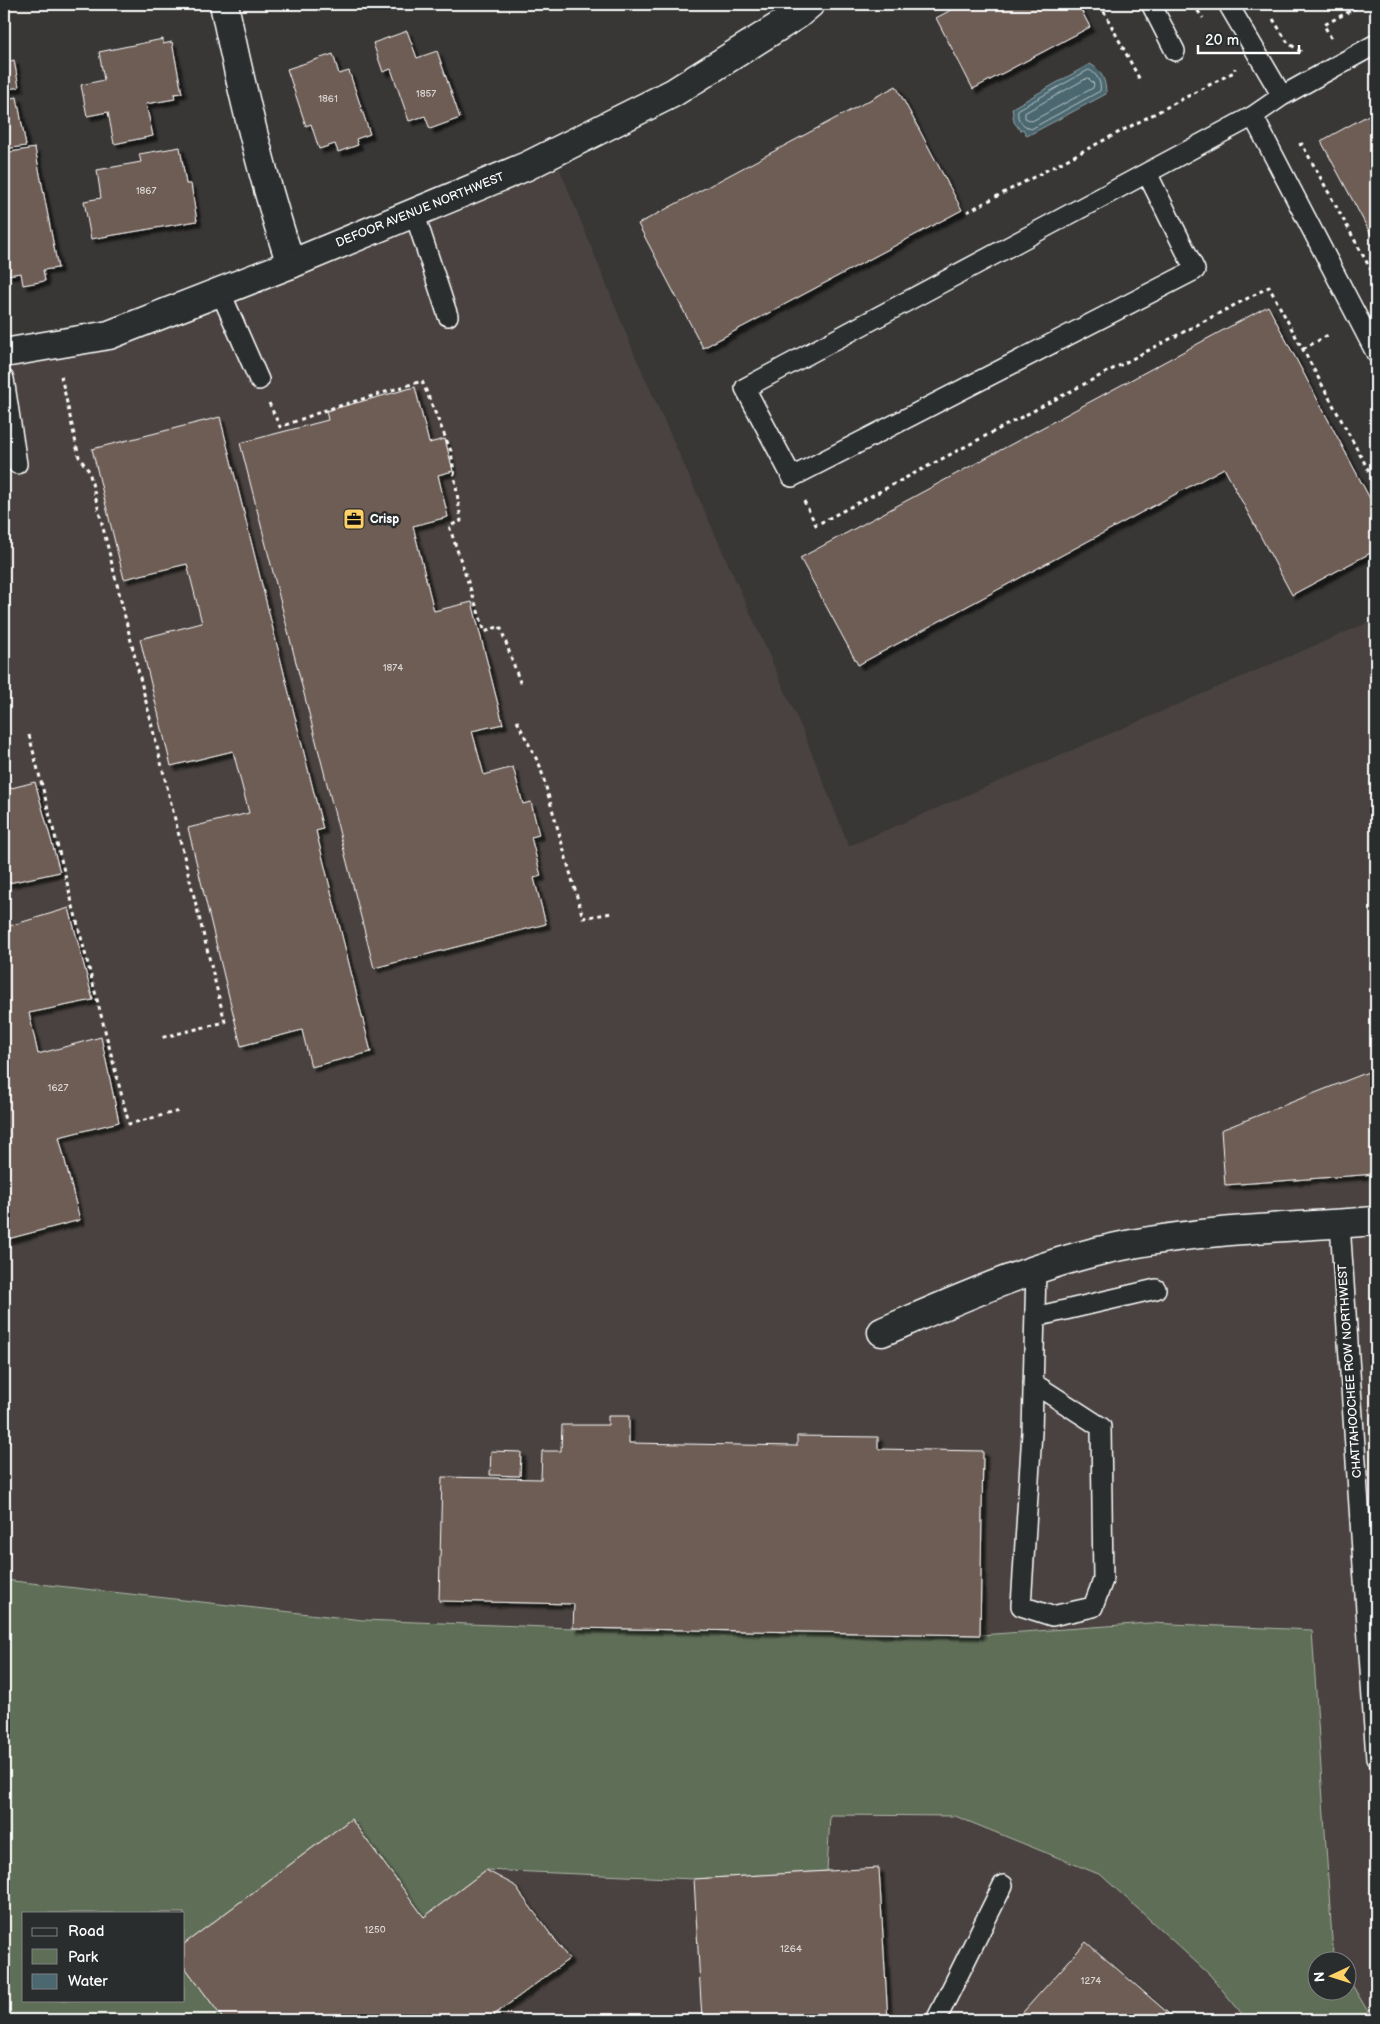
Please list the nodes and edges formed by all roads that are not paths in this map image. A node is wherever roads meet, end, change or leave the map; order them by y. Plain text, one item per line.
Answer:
1 (224, 4) edge
2 (810, 4) edge
3 (1151, 4) edge
4 (1228, 4) edge
5 (1376, 44) edge
6 (1175, 51) dead end
7 (1282, 96) junction
8 (1253, 116) junction
9 (1147, 173) junction
10 (414, 212) junction
11 (291, 264) junction
12 (220, 291) junction
13 (448, 316) dead end
14 (4, 353) edge
15 (1376, 353) edge
16 (4, 379) edge
17 (259, 380) road end
18 (17, 464) dead end
19 (1376, 1221) edge
20 (1340, 1224) junction
21 (1036, 1269) junction
22 (1156, 1289) dead end
23 (1035, 1317) junction
24 (882, 1332) dead end
25 (1033, 1383) junction
26 (1376, 1732) edge
27 (1376, 1758) edge
28 (1003, 1886) dead end
29 (936, 2020) edge

1 - 11 street
2 - 10 street, DEFOOR AVENUE NORTHWEST
3 - 6 lane
4 - 7 lane
5 - 7 lane
7 - 8 lane
8 - 9 lane
8 - 15 lane
9 - 9 lane
10 - 11 street, DEFOOR AVENUE NORTHWEST
10 - 13 lane
11 - 12 street, DEFOOR AVENUE NORTHWEST
12 - 14 street, DEFOOR AVENUE NORTHWEST
12 - 17 lane
16 - 18 lane
19 - 20 street
20 - 21 street
20 - 26 lane, CHATTAHOOCHEE ROW NORTHWEST
21 - 23 lane
21 - 24 street
22 - 23 lane
23 - 25 lane
25 - 25 lane
26 - 27 lane, CHATTAHOOCHEE ROW NORTHWEST
28 - 29 lane

